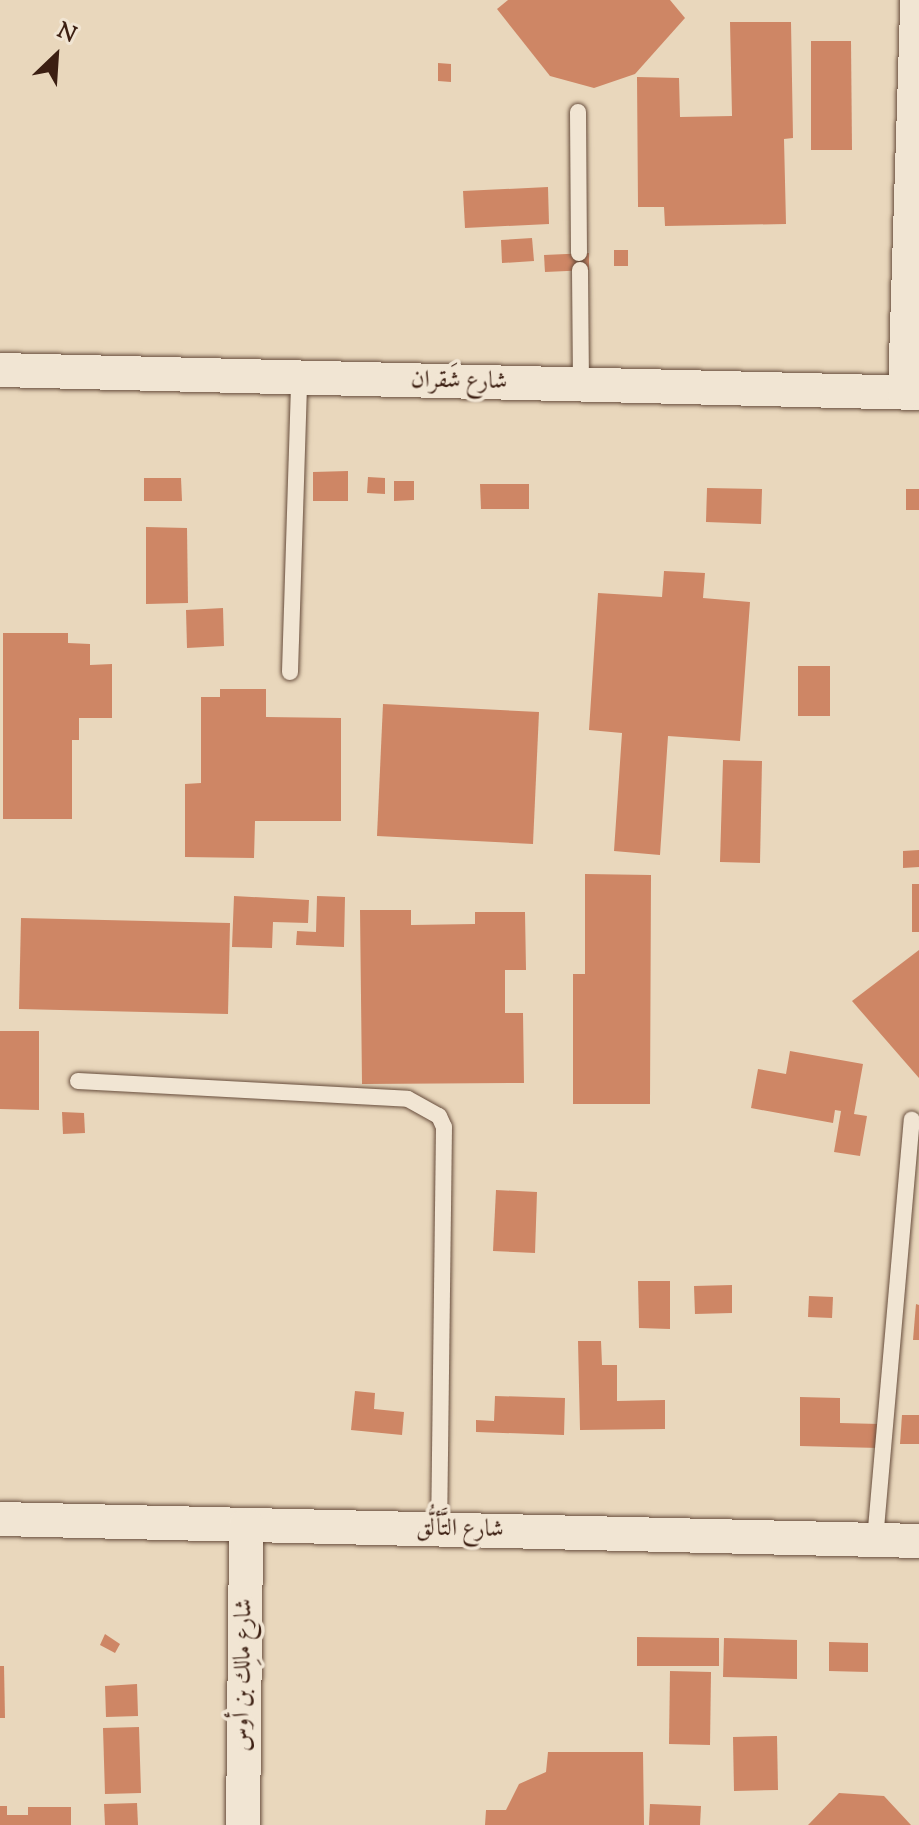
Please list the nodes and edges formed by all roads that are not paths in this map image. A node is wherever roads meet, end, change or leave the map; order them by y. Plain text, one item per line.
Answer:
1 (917, 0) edge
2 (578, 112) dead end
3 (914, 261) edge
4 (0, 370) edge
5 (299, 378) junction
6 (581, 385) junction
7 (912, 393) edge
8 (290, 672) dead end
9 (78, 1081) dead end
10 (912, 1120) dead end
11 (0, 1519) edge
12 (246, 1525) junction
13 (439, 1529) junction
14 (875, 1540) junction
15 (919, 1541) edge
16 (243, 1825) edge

1 - 3 street
2 - 6 lane
3 - 7 street
4 - 5 street, شارع شَقران
5 - 6 street, شارع شَقران
5 - 8 lane
6 - 7 street, شارع شَقران
9 - 13 lane
10 - 14 lane
11 - 12 street, شارع التَّألُّق
12 - 13 street, شارع التَّألُّق
12 - 16 street, شارع مالِك بن أوس
13 - 14 street, شارع التَّألُّق
14 - 15 street, شارع التَّألُّق

